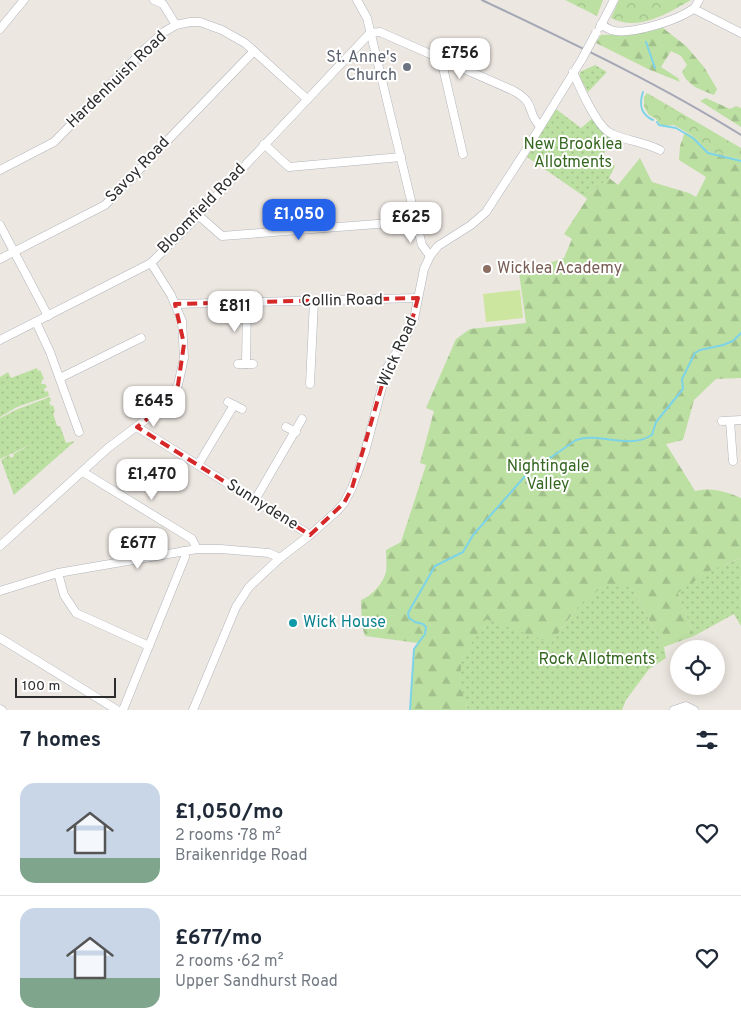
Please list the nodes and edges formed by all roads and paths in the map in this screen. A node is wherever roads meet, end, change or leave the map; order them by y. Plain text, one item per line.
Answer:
1 (24, 0) edge
2 (154, 0) edge
3 (356, 0) edge
4 (614, 0) edge
5 (699, 0) edge
6 (694, 9) junction
7 (601, 24) junction
8 (176, 25) junction
9 (0, 29) edge
10 (370, 33) junction
11 (741, 33) edge
12 (254, 51) junction
13 (441, 59) junction
14 (573, 72) junction
15 (307, 99) junction
16 (540, 126) junction
17 (264, 144) junction
18 (660, 150) dead end
19 (464, 154) dead end
20 (401, 157) junction
21 (0, 170) edge
22 (198, 215) junction
23 (416, 221) junction
24 (0, 225) edge
25 (14, 252) junction
26 (430, 256) junction
27 (0, 259) edge
28 (151, 263) junction
29 (418, 298) junction
30 (314, 301) junction
31 (247, 303) junction
32 (175, 304) junction
33 (48, 316) junction
34 (36, 322) junction
35 (141, 338) dead end
36 (0, 340) edge
37 (246, 364) dead end
38 (302, 365) dead end
39 (311, 365) junction
40 (60, 378) junction
41 (310, 384) dead end
42 (242, 409) dead end
43 (302, 419) dead end
44 (741, 420) edge
45 (137, 427) junction
46 (286, 427) dead end
47 (79, 432) dead end
48 (296, 432) junction
49 (733, 461) dead end
50 (198, 466) junction
51 (82, 472) junction
52 (255, 500) junction
53 (310, 535) junction
54 (0, 546) edge
55 (196, 549) junction
56 (184, 551) junction
57 (280, 558) junction
58 (58, 573) junction
59 (0, 592) edge
60 (0, 638) edge
61 (149, 646) junction
62 (117, 710) edge
63 (123, 710) edge
64 (193, 710) edge
65 (674, 710) edge
66 (694, 710) edge

1 - 9 street
2 - 8 street
3 - 10 street
4 - 7 street, Wick Road
5 - 6 street
6 - 7 street
6 - 11 street
7 - 14 street, Wick Road, bridge
8 - 12 street, Hardenhuish Road
8 - 21 street, Hardenhuish Road
10 - 13 street
10 - 15 street, Bloomfield Road
10 - 20 street
12 - 15 street, Hardenhuish Road
12 - 25 street, Savoy Road
13 - 16 street
13 - 19 street
14 - 16 street, Wick Road
14 - 18 street
15 - 17 street, Bloomfield Road
16 - 26 street, Wick Road
17 - 20 street
17 - 22 street, Bloomfield Road
20 - 23 street
22 - 23 street
22 - 28 street, Bloomfield Road
23 - 26 street
24 - 25 street
25 - 27 street, Savoy Road
25 - 33 street
26 - 29 street, Wick Road
28 - 32 street
28 - 33 street, Bloomfield Road
29 - 30 street, Collin Road
29 - 53 street, Wick Road
30 - 31 street, Collin Road
30 - 39 street
31 - 32 street, Collin Road
31 - 37 street
32 - 45 street
33 - 34 street, Bloomfield Road
34 - 36 street, Bloomfield Road
34 - 40 street
35 - 40 street
38 - 39 street
39 - 41 street
40 - 47 street
42 - 50 street
43 - 48 street
44 - 49 street
45 - 50 street, Sunnydene
45 - 51 street
46 - 48 street
48 - 52 street
50 - 52 street, Sunnydene
51 - 54 street
51 - 55 street
52 - 53 street, Sunnydene
53 - 57 street, Wick Road
55 - 56 street
55 - 57 street
56 - 58 street
56 - 61 street
57 - 64 street, Wick Road
58 - 59 street
58 - 61 street
60 - 62 street
61 - 63 street
65 - 66 street

